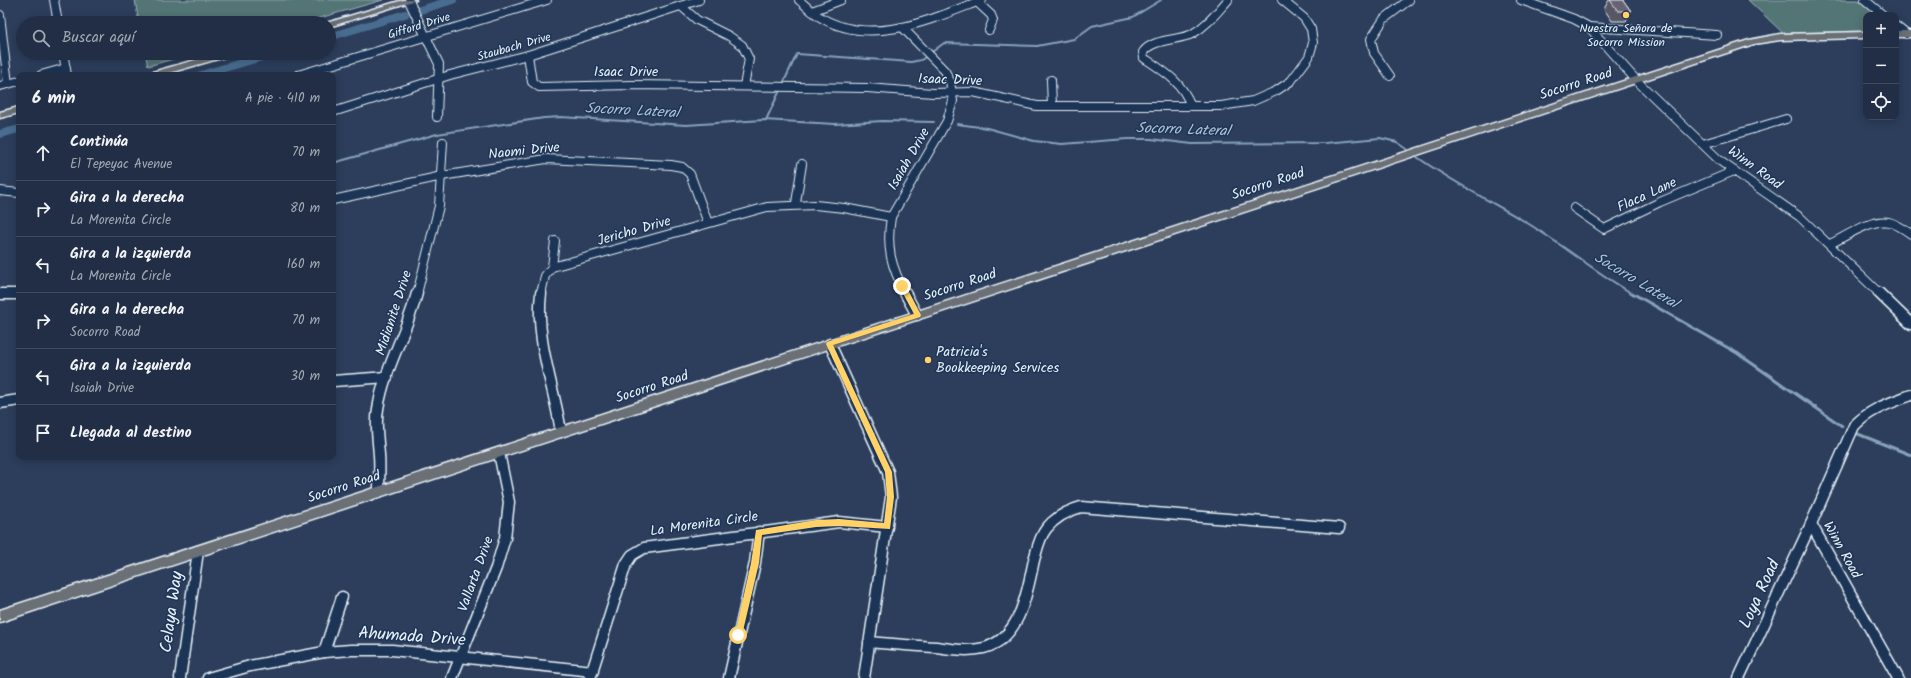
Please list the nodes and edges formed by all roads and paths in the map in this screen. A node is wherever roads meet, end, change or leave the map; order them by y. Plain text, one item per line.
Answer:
1 (54, 0) edge
2 (411, 0) edge
3 (547, 0) edge
4 (700, 0) edge
5 (800, 0) edge
6 (841, 0) edge
7 (1228, 0) edge
8 (1282, 0) edge
9 (1409, 0) edge
10 (1521, 0) edge
11 (1865, 0) edge
12 (980, 1) edge
13 (681, 6) junction
14 (812, 11) junction
15 (1879, 12) edge
16 (0, 15) edge
17 (57, 16) edge
18 (336, 22) edge
19 (902, 27) junction
20 (1589, 27) junction
21 (1899, 28) edge
22 (989, 30) dead end
23 (1909, 34) edge
24 (1717, 35) dead end
25 (1863, 35) edge
26 (426, 36) junction
27 (528, 55) junction
28 (64, 60) edge
29 (204, 60) edge
30 (66, 72) edge
31 (162, 72) edge
32 (308, 72) edge
33 (1390, 76) dead end
34 (439, 79) junction
35 (1051, 80) dead end
36 (1636, 80) junction
37 (16, 82) edge
38 (8, 84) junction
39 (0, 86) edge
40 (744, 86) junction
41 (952, 93) junction
42 (1052, 106) junction
43 (1191, 106) junction
44 (16, 111) edge
45 (336, 111) edge
46 (0, 115) edge
47 (437, 117) dead end
48 (1786, 119) dead end
49 (443, 142) dead end
50 (1703, 144) junction
51 (802, 164) dead end
52 (1734, 171) junction
53 (442, 176) junction
54 (0, 191) edge
55 (16, 193) edge
56 (336, 199) edge
57 (796, 203) junction
58 (1574, 208) dead end
59 (891, 216) junction
60 (708, 223) junction
61 (1911, 234) edge
62 (555, 241) dead end
63 (1830, 244) junction
64 (552, 267) junction
65 (0, 294) edge
66 (16, 294) edge
67 (917, 315) junction
68 (1911, 324) edge
69 (830, 344) junction
70 (387, 377) junction
71 (336, 381) edge
72 (1911, 396) edge
73 (16, 400) edge
74 (0, 403) edge
75 (561, 432) junction
76 (499, 453) junction
77 (379, 492) junction
78 (1810, 524) junction
79 (887, 527) junction
80 (1339, 528) dead end
81 (759, 532) junction
82 (198, 551) junction
83 (342, 597) dead end
84 (0, 616) edge
85 (870, 642) junction
86 (324, 652) junction
87 (460, 658) junction
88 (592, 674) edge
89 (180, 678) edge
90 (208, 678) edge
91 (452, 678) edge
92 (729, 678) edge
93 (864, 678) edge
94 (1739, 678) edge
95 (1898, 678) edge

1 - 17 street
2 - 18 main road
2 - 26 street
3 - 26 street, Gifford Drive
4 - 13 street, Staubach Drive
5 - 14 street
6 - 14 street
7 - 43 street
8 - 43 street, Isaac Drive
9 - 33 street
10 - 20 street
11 - 15 street
12 - 19 street
12 - 22 street
13 - 27 street, Staubach Drive
13 - 40 street
14 - 19 street
16 - 38 street
19 - 41 street, Isaiah Drive
20 - 24 street
20 - 36 street, Winn Road
21 - 23 street
25 - 36 main road, Socorro Road
26 - 32 street, Gifford Drive
26 - 34 street
27 - 34 street, Staubach Drive
27 - 40 street, Isaac Drive
28 - 30 street
29 - 31 main road
34 - 45 street, Staubach Drive
34 - 47 street
35 - 42 street
36 - 50 street, Winn Road
36 - 67 main road, Socorro Road
37 - 38 street
38 - 39 street
40 - 41 street, Isaac Drive
41 - 42 street, Isaac Drive
41 - 59 street, Isaiah Drive
42 - 43 street, Isaac Drive
44 - 46 main road
48 - 50 street
49 - 53 street, Midianite Drive
50 - 52 street, Winn Road
51 - 57 street
52 - 58 street, Flaca Lane
52 - 63 street, Winn Road
53 - 56 street, Naomi Drive
53 - 60 street, Naomi Drive
53 - 70 street, Midianite Drive
54 - 55 street
57 - 59 street, Jericho Drive
57 - 60 street, Jericho Drive
59 - 67 street, Isaiah Drive
60 - 64 street, Jericho Drive
61 - 63 street
62 - 64 street
63 - 68 street, Winn Road
64 - 75 street
65 - 66 street
67 - 69 main road, Socorro Road
69 - 75 main road, Socorro Road
69 - 79 street
70 - 71 street
70 - 77 street, Midianite Drive
72 - 78 street, Winn Road
73 - 74 street
75 - 76 main road, Socorro Road
76 - 77 main road, Socorro Road
76 - 87 street, Vallarta Drive
77 - 82 main road, Socorro Road
78 - 94 street, Loya Road
78 - 95 street, Winn Road
79 - 81 street, La Morenita Circle
79 - 85 street
80 - 85 street
81 - 88 street, La Morenita Circle
81 - 92 street
82 - 84 main road, Socorro Road
82 - 89 street, Celaya Way
83 - 86 street
85 - 93 street
86 - 87 street, Ahumada Drive
86 - 90 street, Ahumada Drive
87 - 88 street, Ahumada Drive
87 - 91 street, Vallarta Drive

